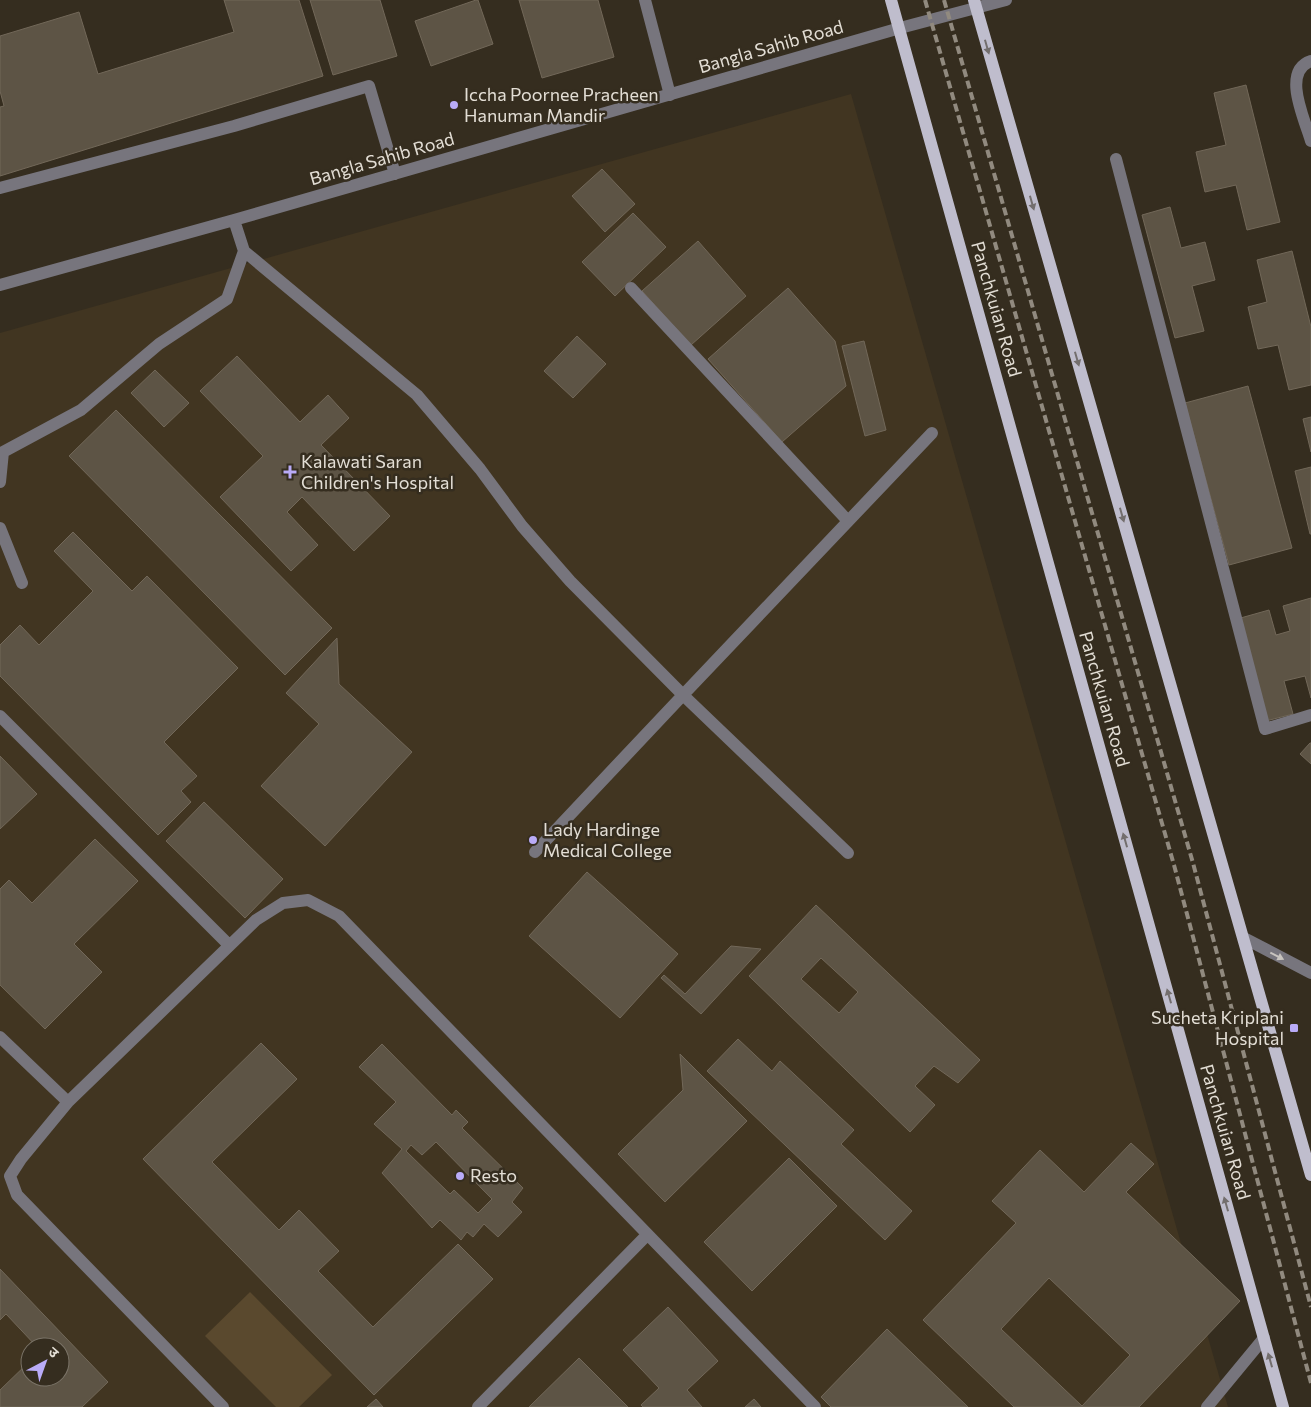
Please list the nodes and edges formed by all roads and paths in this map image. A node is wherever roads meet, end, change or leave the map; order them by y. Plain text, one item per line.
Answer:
1 (645, 0) edge
2 (892, 0) edge
3 (1006, 0) edge
4 (975, 4) edge
5 (900, 28) junction
6 (1311, 61) edge
7 (670, 95) junction
8 (1311, 141) edge
9 (1116, 159) dead end
10 (395, 174) junction
11 (0, 188) edge
12 (234, 220) junction
13 (244, 251) junction
14 (0, 285) edge
15 (630, 288) dead end
16 (932, 433) dead end
17 (0, 482) edge
18 (848, 521) junction
19 (0, 528) edge
20 (22, 583) dead end
21 (683, 695) junction
22 (1311, 715) edge
23 (0, 716) edge
24 (535, 852) dead end
25 (848, 853) dead end
26 (1244, 938) junction
27 (229, 945) junction
28 (1311, 973) edge
29 (0, 1037) edge
30 (68, 1102) junction
31 (1309, 1154) edge
32 (1311, 1175) edge
33 (647, 1235) junction
34 (1264, 1338) junction
35 (223, 1407) edge
36 (478, 1407) edge
37 (815, 1407) edge
38 (1207, 1407) edge
39 (1283, 1407) edge

1 - 7 street
2 - 5 main road, Panchkuian Road
3 - 4 street, Bangla Sahib Road
4 - 5 street, Bangla Sahib Road
4 -> 26 main road
5 - 7 street, Bangla Sahib Road
34 -> 5 main road, Panchkuian Road
6 - 8 street
7 - 10 street, Bangla Sahib Road
9 - 22 street
10 - 11 street
10 - 12 street, Bangla Sahib Road
12 - 13 street
12 - 14 street, Bangla Sahib Road
13 - 17 street
13 - 21 street
15 - 18 street
16 - 18 street
18 - 21 street
19 - 20 street
21 - 24 street
21 - 25 street
23 - 27 street
26 -> 28 street
26 - 31 main road
27 - 30 street
27 - 33 street
29 - 30 street
30 - 35 street
31 - 32 main road
33 - 36 street
33 - 37 street
34 - 38 street
39 -> 34 main road, Panchkuian Road

